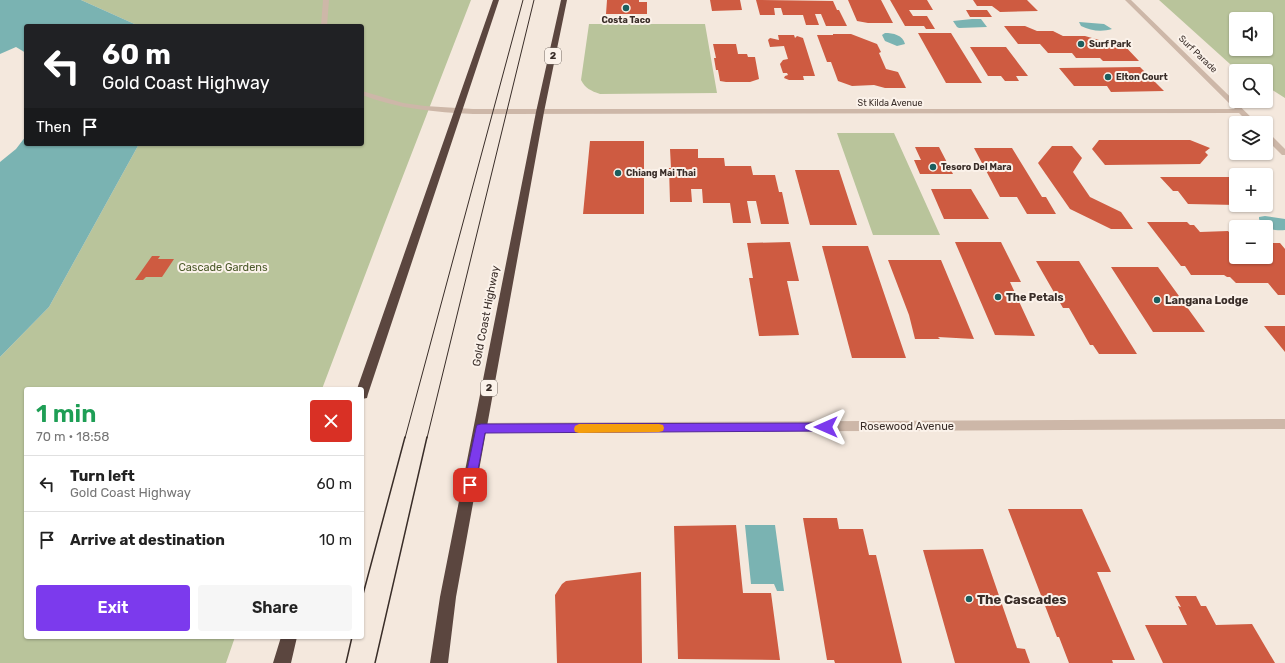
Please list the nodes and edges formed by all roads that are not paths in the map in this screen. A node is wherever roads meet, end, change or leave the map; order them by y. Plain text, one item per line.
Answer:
1 (326, 0) edge
2 (496, 0) edge
3 (564, 0) edge
4 (1128, 0) edge
5 (324, 24) edge
6 (364, 94) edge
7 (457, 111) junction
8 (1240, 111) junction
9 (540, 112) junction
10 (1245, 116) edge
11 (1273, 142) edge
12 (1285, 153) edge
13 (364, 388) edge
14 (1285, 424) edge
15 (481, 428) junction
16 (289, 639) edge
17 (282, 663) edge
18 (439, 663) edge

1 - 5 street
2 - 7 highway
3 - 9 highway, Gold Coast Highway / 2
4 - 8 street, Surf Parade
6 - 7 street, St Kilda Avenue
7 - 9 street, St Kilda Avenue
7 - 13 highway
8 - 9 street, St Kilda Avenue
8 - 10 street, Surf Parade
9 - 15 highway, Gold Coast Highway / 2
11 - 12 street
14 - 15 street, Rosewood Avenue
15 - 18 highway, Gold Coast Highway / 2
16 - 17 highway

